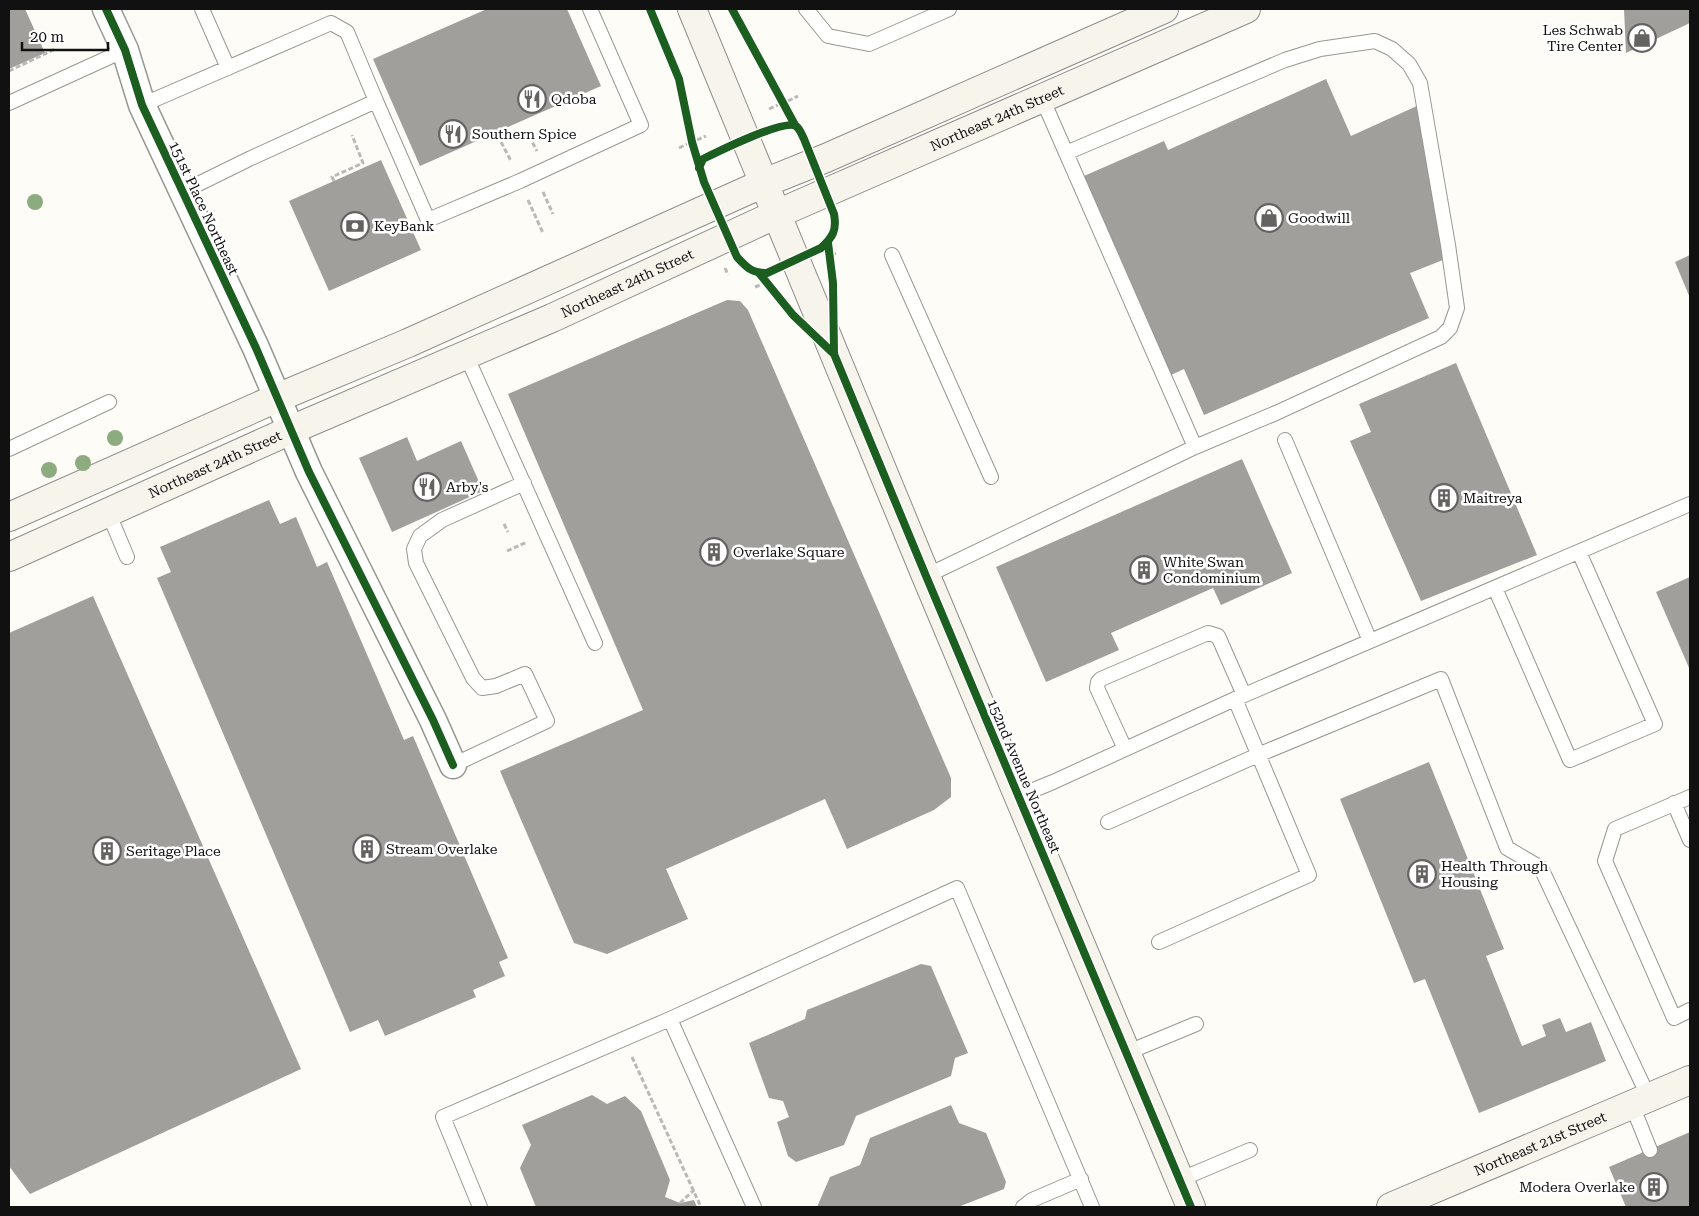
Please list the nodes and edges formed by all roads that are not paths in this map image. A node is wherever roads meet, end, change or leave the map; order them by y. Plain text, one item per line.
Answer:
1 (106, 9) edge
2 (202, 9) edge
3 (590, 9) edge
4 (692, 9) edge
5 (806, 9) edge
6 (949, 9) edge
7 (1245, 9) edge
8 (1154, 13) edge
9 (125, 50) junction
10 (228, 68) junction
11 (1042, 98) junction
12 (376, 102) junction
13 (9, 103) edge
14 (142, 104) junction
15 (1066, 154) junction
16 (764, 183) junction
17 (182, 192) junction
18 (777, 214) junction
19 (892, 255) dead end
20 (466, 355) junction
21 (109, 402) dead end
22 (284, 414) junction
23 (1286, 440) dead end
24 (1196, 447) junction
25 (9, 449) edge
26 (991, 477) dead end
27 (524, 483) junction
28 (1690, 504) edge
29 (108, 512) junction
30 (9, 517) edge
31 (1579, 552) junction
32 (128, 556) dead end
33 (9, 557) edge
34 (926, 576) junction
35 (1495, 588) junction
36 (1370, 641) junction
37 (595, 644) dead end
38 (1239, 697) junction
39 (1125, 749) junction
40 (1258, 755) junction
41 (453, 765) joint
42 (1019, 796) junction
43 (1690, 797) edge
44 (1674, 803) junction
45 (1108, 822) dead end
46 (1690, 840) edge
47 (1159, 942) dead end
48 (1690, 1010) edge
49 (670, 1019) junction
50 (1196, 1024) dead end
51 (1126, 1053) junction
52 (1690, 1080) edge
53 (1641, 1102) junction
54 (1250, 1150) dead end
55 (1650, 1150) dead end
56 (1081, 1179) junction
57 (1179, 1180) junction
58 (480, 1207) edge
59 (754, 1207) edge
60 (1023, 1207) edge
61 (1092, 1207) edge
62 (1191, 1207) edge
63 (1391, 1207) edge

1 - 9 street, 151st Place Northeast
2 - 10 lane
3 - 12 lane
4 - 16 main road, 152nd Avenue Northeast
5 - 6 lane
7 - 11 main road, Northeast 24th Street
8 - 11 main road
8 - 16 main road, Northeast 24th Street
9 - 13 lane
9 - 14 street, 151st Place Northeast
10 - 12 lane
10 - 14 lane
11 - 15 lane
11 - 18 main road, Northeast 24th Street
12 - 17 lane
14 - 17 street, 151st Place Northeast
15 - 24 lane
15 - 24 lane
16 - 18 main road, 152nd Avenue Northeast
16 - 22 main road, Northeast 24th Street
17 - 22 street, 151st Place Northeast
18 - 20 main road, Northeast 24th Street
18 - 34 main road, 152nd Avenue Northeast
19 - 26 lane
20 - 22 main road, Northeast 24th Street
20 - 27 lane
21 - 25 lane
22 - 29 main road, Northeast 24th Street
22 - 30 main road, Northeast 24th Street
22 - 41 street, 151st Place Northeast
23 - 36 lane
24 - 34 lane
27 - 37 lane
27 - 41 lane
28 - 31 lane
29 - 32 lane
29 - 33 main road, Northeast 24th Street
31 - 35 lane
31 - 35 lane
34 - 42 main road, 152nd Avenue Northeast
35 - 36 lane
36 - 38 lane
38 - 39 lane
38 - 39 lane
38 - 40 lane
39 - 42 lane
40 - 45 lane
40 - 47 lane
40 - 53 lane
42 - 51 main road, 152nd Avenue Northeast
43 - 44 lane
44 - 46 lane
44 - 48 lane
49 - 56 lane
49 - 58 lane
49 - 59 lane
50 - 51 lane
51 - 57 main road, 152nd Avenue Northeast
52 - 53 main road, Northeast 21st Street
53 - 55 lane
53 - 63 main road, Northeast 21st Street
54 - 57 lane
56 - 60 lane
56 - 61 lane
57 - 62 main road, 152nd Avenue Northeast

